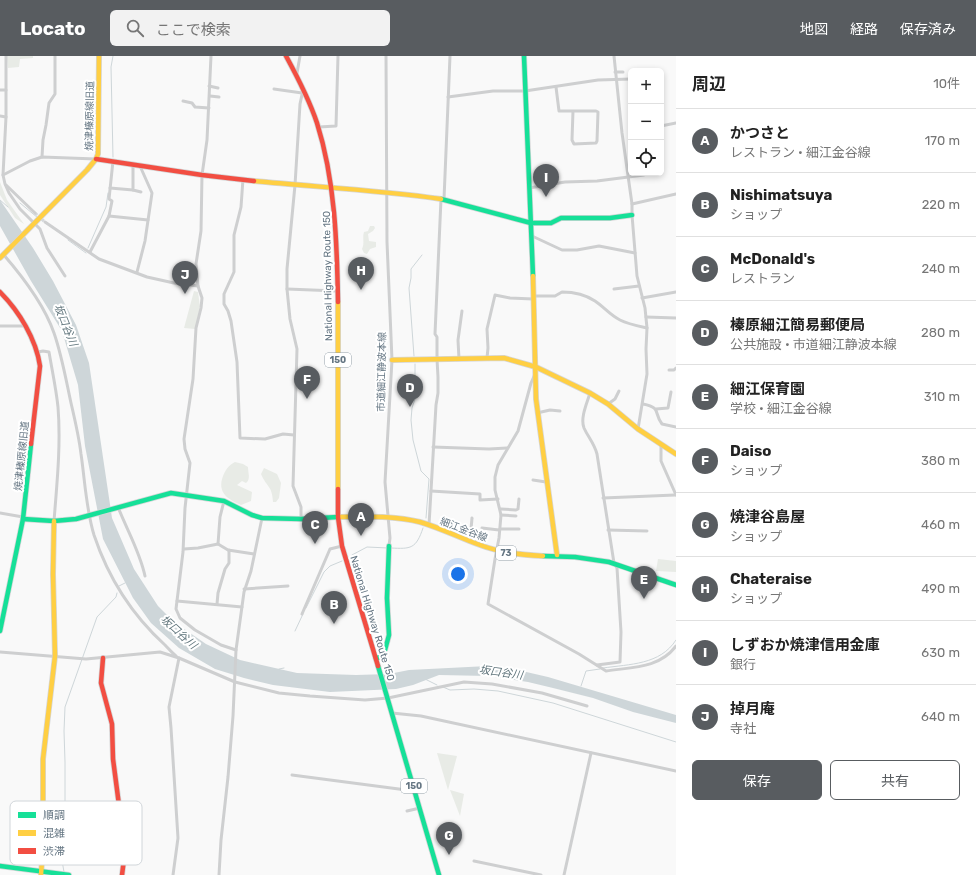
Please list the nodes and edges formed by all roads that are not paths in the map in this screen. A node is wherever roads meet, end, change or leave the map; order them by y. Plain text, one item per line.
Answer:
1 (6, 56) edge
2 (55, 56) edge
3 (99, 56) edge
4 (211, 56) edge
5 (286, 56) edge
6 (300, 56) edge
7 (338, 56) edge
8 (386, 56) edge
9 (450, 56) edge
10 (524, 56) edge
11 (614, 56) edge
12 (615, 72) junction
13 (623, 72) dead end
14 (297, 73) junction
15 (628, 79) edge
16 (616, 80) junction
17 (210, 86) junction
18 (556, 87) junction
19 (218, 88) dead end
20 (274, 89) dead end
21 (0, 90) edge
22 (6, 90) junction
23 (303, 90) junction
24 (525, 91) junction
25 (210, 96) junction
26 (218, 97) dead end
27 (448, 97) junction
28 (183, 101) dead end
29 (209, 108) junction
30 (573, 111) junction
31 (0, 116) edge
32 (6, 117) junction
33 (676, 123) edge
34 (664, 125) edge
35 (319, 127) junction
36 (42, 156) junction
37 (96, 159) junction
38 (113, 161) junction
39 (133, 164) junction
40 (140, 166) junction
41 (3, 175) junction
42 (202, 175) junction
43 (636, 176) edge
44 (628, 177) junction
45 (243, 180) junction
46 (4, 184) junction
47 (295, 185) junction
48 (110, 188) junction
49 (332, 188) junction
50 (530, 188) junction
51 (133, 190) junction
52 (140, 192) dead end
53 (388, 192) junction
54 (676, 194) edge
55 (443, 199) junction
56 (632, 204) junction
57 (35, 213) tunnel mouth
58 (632, 215) junction
59 (109, 216) junction
60 (148, 220) junction
61 (45, 222) tunnel mouth
62 (34, 223) junction
63 (531, 223) junction
64 (532, 236) junction
65 (90, 252) junction
66 (636, 253) junction
67 (2, 255) edge
68 (137, 272) junction
69 (65, 276) dead end
70 (198, 286) junction
71 (639, 286) junction
72 (287, 289) junction
73 (614, 289) dead end
74 (337, 291) junction
75 (0, 292) edge
76 (676, 292) edge
77 (533, 298) junction
78 (642, 298) junction
79 (462, 311) dead end
80 (646, 317) junction
81 (676, 318) edge
82 (0, 326) edge
83 (24, 326) junction
84 (647, 328) junction
85 (38, 352) junction
86 (487, 358) junction
87 (437, 359) junction
88 (458, 359) junction
89 (392, 360) junction
90 (536, 367) junction
91 (676, 368) edge
92 (669, 370) dead end
93 (536, 373) junction
94 (619, 391) dead end
95 (671, 392) dead end
96 (590, 393) junction
97 (608, 404) junction
98 (642, 404) junction
99 (656, 409) junction
100 (560, 411) dead end
101 (537, 413) junction
102 (676, 427) edge
103 (638, 430) junction
104 (294, 435) junction
105 (661, 444) junction
106 (433, 447) junction
107 (507, 448) junction
108 (676, 454) edge
109 (533, 480) dead end
110 (546, 482) junction
111 (431, 491) junction
112 (676, 495) edge
113 (186, 496) junction
114 (603, 498) junction
115 (498, 499) junction
116 (519, 499) dead end
117 (224, 501) junction
118 (117, 507) junction
119 (500, 509) junction
120 (0, 513) edge
121 (89, 515) junction
122 (501, 515) junction
123 (516, 516) dead end
124 (338, 517) junction
125 (388, 517) junction
126 (23, 518) junction
127 (262, 518) junction
128 (472, 518) dead end
129 (301, 519) junction
130 (54, 521) junction
131 (429, 525) junction
132 (482, 528) dead end
133 (499, 529) junction
134 (519, 529) dead end
135 (608, 530) junction
136 (646, 531) dead end
137 (470, 541) junction
138 (218, 544) junction
139 (342, 546) junction
140 (389, 548) joint
141 (184, 549) junction
142 (229, 550) junction
143 (497, 551) junction
144 (254, 554) junction
145 (556, 556) junction
146 (614, 563) junction
147 (146, 576) dead end
148 (676, 584) edge
149 (288, 586) dead end
150 (244, 589) junction
151 (177, 601) junction
152 (216, 604) junction
153 (242, 607) junction
154 (302, 614) dead end
155 (0, 631) edge
156 (676, 646) edge
157 (236, 650) junction
158 (0, 652) edge
159 (55, 656) junction
160 (103, 658) junction
161 (179, 658) junction
162 (376, 659) junction
163 (598, 666) junction
164 (235, 681) junction
165 (388, 697) junction
166 (587, 706) dead end
167 (392, 713) junction
168 (591, 753) junction
169 (676, 771) edge
170 (292, 775) dead end
171 (416, 791) junction
172 (43, 801) edge
173 (118, 801) edge
174 (420, 808) junction
175 (407, 811) dead end
176 (474, 861) dead end
177 (123, 865) edge
178 (0, 866) edge
179 (41, 873) edge
180 (68, 875) edge
181 (122, 875) edge
182 (173, 875) edge
183 (219, 875) edge
184 (440, 875) edge
185 (541, 875) edge
186 (564, 875) edge

1 - 22 street
2 - 36 street
3 - 37 main road, 焼津榛原線旧道
4 - 17 street
5 - 14 main road, National Highway Route 150 / 150
6 - 14 street
7 - 35 street
8 - 53 street, 市道細江静波本線
9 - 27 street
10 - 24 main road
11 - 12 street
12 - 13 street
12 - 16 street
14 - 23 main road, National Highway Route 150 / 150
15 - 16 street
16 - 18 street
16 - 44 street
17 - 19 street
17 - 25 street
18 - 24 street
18 - 30 street
20 - 23 street
21 - 22 street
22 - 32 street
23 - 35 main road, National Highway Route 150 / 150
23 - 47 street
24 - 27 street
24 - 50 main road
25 - 26 street
25 - 29 street
27 - 55 street
28 - 29 street
29 - 42 street
30 - 30 street
31 - 32 street
32 - 41 street
33 - 34 street
35 - 49 main road, National Highway Route 150 / 150
36 - 37 street
36 - 41 street
37 - 38 main road
37 - 62 main road, 焼津榛原線旧道
38 - 39 main road
38 - 48 street
39 - 40 main road
39 - 51 street
40 - 42 main road
40 - 60 street
41 - 46 street
42 - 45 main road
42 - 70 street
43 - 44 street
44 - 50 street
44 - 56 street
45 - 47 main road
45 - 104 street
46 - 57 street
46 - 62 street
47 - 49 main road
47 - 72 street
48 - 51 street
48 - 59 street
49 - 53 main road
49 - 74 main road, National Highway Route 150 / 150
50 - 63 main road
51 - 52 street
53 - 55 main road
53 - 89 street, 市道細江静波本線
54 - 56 street
55 - 63 main road
55 - 87 street
56 - 58 street
58 - 63 main road
58 - 66 street
59 - 60 street
59 - 65 street
60 - 68 street
61 - 65 street
62 - 67 main road, 焼津榛原線旧道
62 - 69 street
63 - 64 main road
64 - 66 street
64 - 77 main road
65 - 68 street
66 - 71 street
67 - 121 street
68 - 70 street
70 - 113 street
71 - 73 street
71 - 78 street
72 - 74 street
72 - 104 street
74 - 124 main road, National Highway Route 150 / 150
75 - 83 main road, 焼津榛原線旧道
76 - 78 street
77 - 84 street
77 - 86 street
77 - 90 main road
78 - 80 street
79 - 88 street
80 - 81 street
80 - 84 street
82 - 83 street
83 - 85 main road, 焼津榛原線旧道
84 - 98 street
85 - 126 main road, 焼津榛原線旧道
85 - 130 street
86 - 88 main road
86 - 90 main road
87 - 88 main road
87 - 89 main road
87 - 106 street
89 - 125 street, 市道細江静波本線
90 - 93 main road
90 - 96 main road
91 - 92 street
93 - 101 main road
93 - 107 street
94 - 97 street
95 - 99 street
96 - 97 main road
96 - 114 street
97 - 103 main road
98 - 99 street
98 - 103 street
99 - 102 street
100 - 101 street
101 - 110 main road
103 - 105 main road
104 - 129 street
105 - 108 main road
105 - 112 street
106 - 107 street
106 - 111 street
107 - 115 street
109 - 110 street
110 - 145 main road
111 - 115 street
111 - 131 street
112 - 114 street
113 - 117 main road
113 - 118 main road
113 - 141 street
114 - 135 street
115 - 119 street
116 - 119 street
117 - 127 main road
117 - 138 street
118 - 121 main road
118 - 147 street
119 - 122 street
120 - 126 street
121 - 130 main road
121 - 161 street
122 - 123 street
122 - 133 street
124 - 125 main road, 細江金谷線 / 73
124 - 129 main road, 細江金谷線
124 - 139 main road, National Highway Route 150 / 150
125 - 131 main road, 細江金谷線 / 73
125 - 140 street, 市道細江静波本線
126 - 130 main road
126 - 155 main road, 焼津榛原線旧道
127 - 129 main road, 細江金谷線
127 - 144 street
128 - 137 street
130 - 159 main road
131 - 137 main road, 細江金谷線 / 73
132 - 133 street
133 - 134 street
133 - 143 street
135 - 136 street
135 - 146 street
137 - 143 main road, 細江金谷線 / 73
138 - 141 street
138 - 142 street
139 - 154 street
139 - 162 main road, National Highway Route 150 / 150
140 - 162 main road, 市道細江静波本線
141 - 151 street
142 - 144 street
142 - 152 street
143 - 145 main road, 細江金谷線 / 73
143 - 163 street
144 - 150 street
145 - 146 main road, 細江金谷線 / 73
146 - 148 main road, 細江金谷線 / 73
146 - 163 street
149 - 150 street
150 - 153 street
151 - 152 street
151 - 157 street
152 - 153 street
153 - 157 street
156 - 163 street
157 - 164 street
158 - 159 street
159 - 160 street
159 - 172 main road
160 - 161 street
160 - 173 main road
161 - 164 street
161 - 182 street
162 - 165 main road, National Highway Route 150 / 150
164 - 165 street
164 - 183 street
165 - 166 street
165 - 167 main road, National Highway Route 150 / 150
167 - 168 street
167 - 171 main road, National Highway Route 150 / 150
168 - 169 street
168 - 186 street
170 - 171 street
171 - 174 main road, National Highway Route 150 / 150
174 - 175 street
174 - 184 main road, National Highway Route 150 / 150
176 - 185 street
177 - 181 main road
178 - 179 main road
179 - 180 main road

